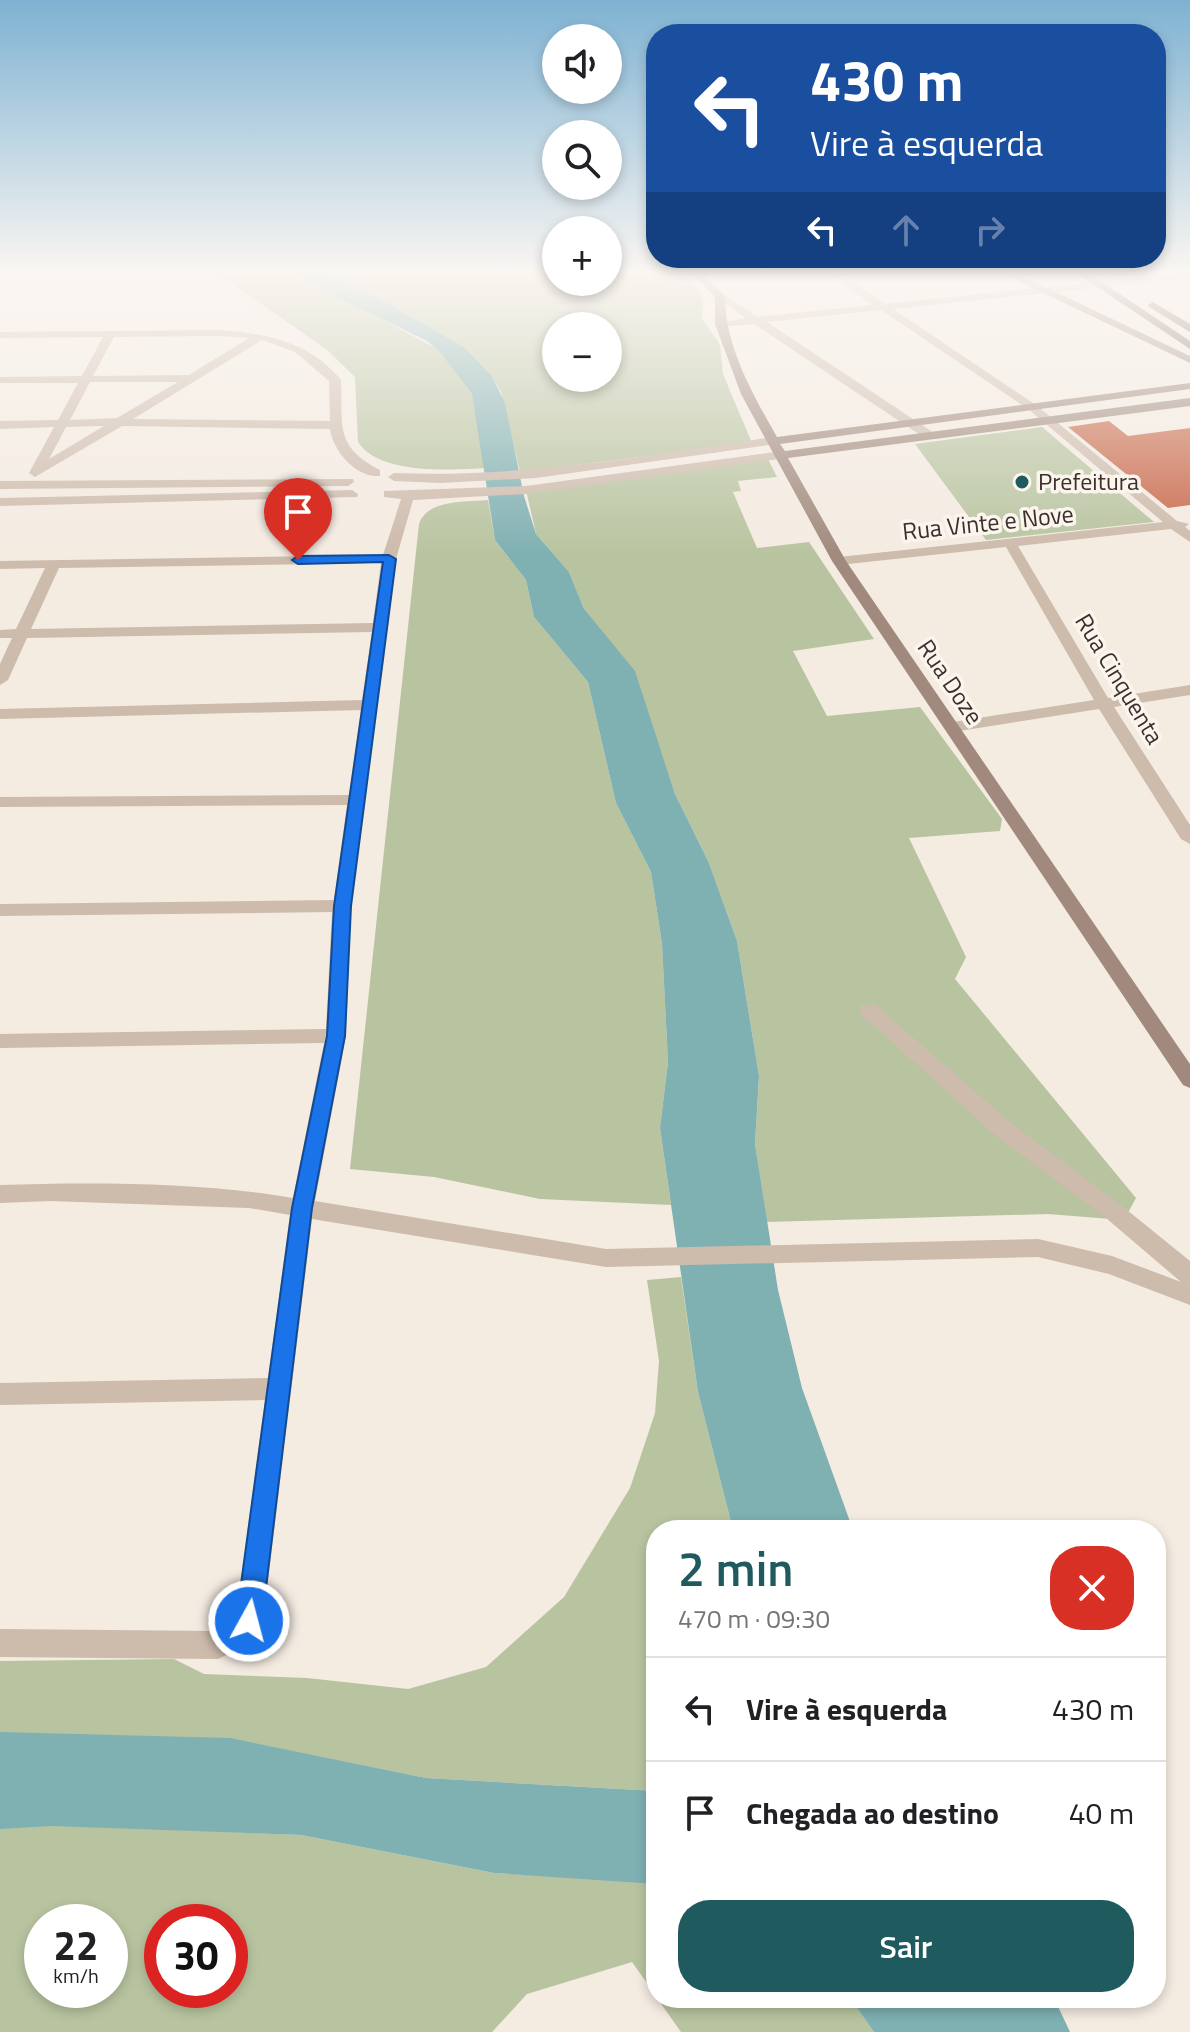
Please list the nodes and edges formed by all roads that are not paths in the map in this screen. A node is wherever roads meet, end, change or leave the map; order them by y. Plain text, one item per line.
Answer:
1 (93, 365) edge
2 (214, 365) edge
3 (319, 365) edge
4 (736, 365) edge
5 (825, 365) edge
6 (969, 365) edge
7 (193, 378) junction
8 (85, 379) junction
9 (0, 380) edge
10 (1190, 386) edge
11 (1134, 393) junction
12 (1190, 402) edge
13 (1032, 407) junction
14 (1150, 407) junction
15 (1050, 421) junction
16 (65, 422) junction
17 (119, 422) junction
18 (334, 422) junction
19 (911, 423) junction
20 (0, 425) edge
21 (930, 436) junction
22 (772, 441) junction
23 (782, 455) junction
24 (35, 473) junction
25 (376, 473) junction
26 (394, 477) junction
27 (0, 485) edge
28 (21, 485) junction
29 (359, 489) junction
30 (399, 495) junction
31 (0, 502) edge
32 (1183, 524) edge
33 (1190, 538) edge
34 (1010, 543) junction
35 (389, 559) junction
36 (839, 561) junction
37 (0, 565) edge
38 (54, 565) junction
39 (382, 627) junction
40 (0, 634) edge
41 (22, 634) junction
42 (0, 680) edge
43 (1190, 690) edge
44 (1104, 704) junction
45 (369, 705) junction
46 (0, 714) edge
47 (953, 727) junction
48 (356, 800) junction
49 (0, 802) edge
50 (1190, 839) edge
51 (342, 906) junction
52 (0, 910) edge
53 (869, 1010) dead end
54 (336, 1036) junction
55 (0, 1041) edge
56 (1189, 1076) edge
57 (0, 1194) edge
58 (302, 1208) junction
59 (1190, 1275) edge
60 (1190, 1295) edge
61 (277, 1389) junction
62 (0, 1394) edge
63 (0, 1643) edge

1 - 8 street
2 - 7 street
3 - 18 street
4 - 22 street, Rua Doze
5 - 19 street
6 - 13 street
7 - 8 street
7 - 17 street
8 - 9 street
8 - 16 street
10 - 11 street
11 - 13 street
11 - 14 street
12 - 14 street
13 - 15 street
13 - 19 street
14 - 15 street
15 - 21 street
15 - 32 street
16 - 17 street
16 - 20 street
16 - 24 street
17 - 18 street
17 - 24 street
18 - 25 street
18 - 29 street
19 - 21 street
19 - 22 street
21 - 23 street
22 - 23 street, Rua Doze
22 - 26 street
23 - 30 street
23 - 36 street, Rua Doze
24 - 28 street
25 - 26 street
25 - 29 street
26 - 30 street
27 - 28 street
28 - 29 street
29 - 30 street
29 - 31 street
30 - 35 street
32 - 33 street
32 - 34 street, Rua Vinte e Nove
34 - 36 street, Rua Vinte e Nove
34 - 44 street, Rua Cinquenta
35 - 38 street
35 - 39 street
36 - 47 street, Rua Doze
37 - 38 street
38 - 41 street
39 - 41 street
39 - 45 street
40 - 41 street
41 - 42 street
43 - 44 street
44 - 47 street
44 - 50 street, Rua Cinquenta
45 - 46 street
45 - 48 street
47 - 56 street, Rua Doze
48 - 49 street
48 - 51 street
51 - 52 street
51 - 54 street
53 - 59 street
54 - 55 street
54 - 58 street
57 - 58 street
58 - 60 street
58 - 61 street
61 - 62 street
61 - 63 street

